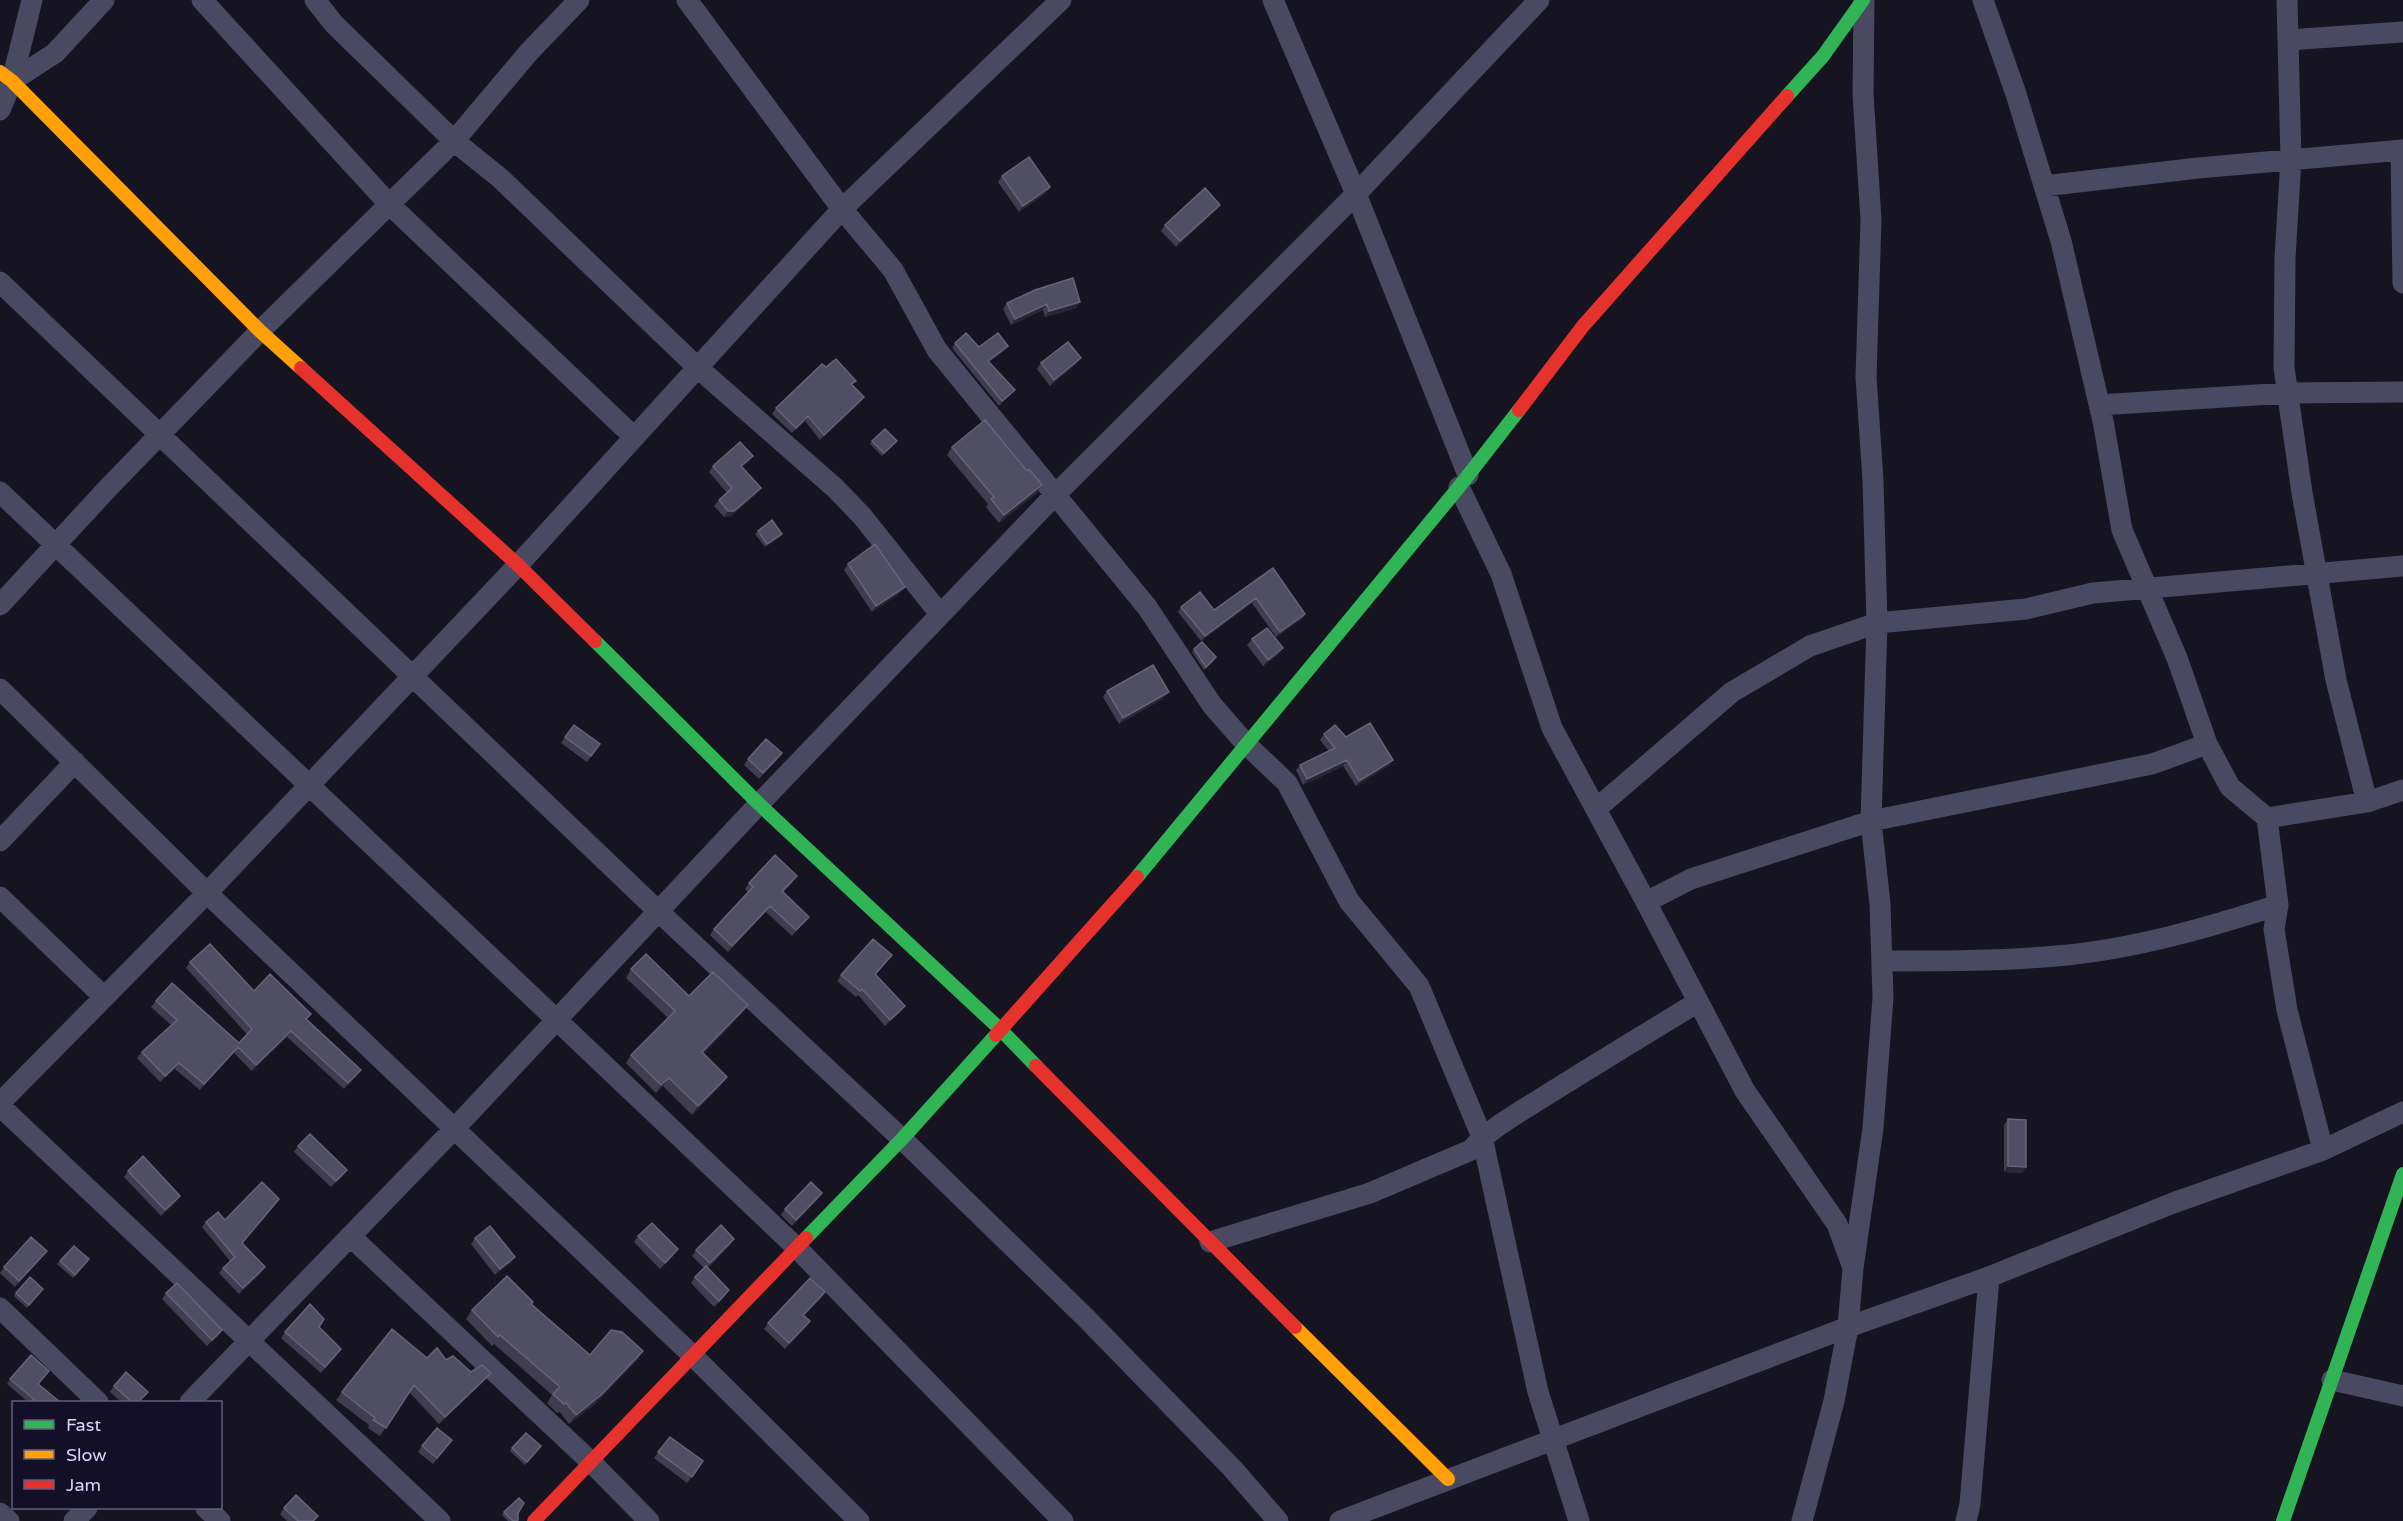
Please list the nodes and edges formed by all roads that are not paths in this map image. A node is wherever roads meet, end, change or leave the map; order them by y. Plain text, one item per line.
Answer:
1 (32, 0) edge
2 (104, 0) edge
3 (202, 0) edge
4 (315, 0) edge
5 (579, 0) edge
6 (687, 0) edge
7 (1061, 0) edge
8 (1273, 0) edge
9 (1539, 0) edge
10 (1864, 0) edge
11 (1983, 0) edge
12 (2287, 0) edge
13 (2403, 32) edge
14 (2288, 40) junction
15 (6, 76) edge
16 (0, 110) edge
17 (454, 141) junction
18 (2402, 150) edge
19 (2291, 159) junction
20 (2044, 186) junction
21 (1356, 194) junction
22 (389, 204) junction
23 (843, 209) junction
24 (0, 282) edge
25 (2403, 283) edge
26 (260, 331) junction
27 (698, 368) junction
28 (2403, 392) edge
29 (2288, 393) junction
30 (2099, 405) junction
31 (159, 435) junction
32 (634, 437) junction
33 (1463, 481) junction
34 (0, 492) edge
35 (1054, 496) junction
36 (56, 545) junction
37 (518, 565) junction
38 (2403, 566) edge
39 (2316, 573) junction
40 (2148, 589) junction
41 (0, 605) edge
42 (940, 614) junction
43 (1877, 623) junction
44 (411, 675) junction
45 (0, 689) edge
46 (1246, 744) junction
47 (2207, 744) junction
48 (75, 762) junction
49 (308, 784) junction
50 (2403, 790) edge
51 (2367, 802) junction
52 (759, 804) junction
53 (1596, 810) junction
54 (2267, 818) junction
55 (1871, 821) junction
56 (0, 841) edge
57 (207, 893) junction
58 (0, 897) edge
59 (1646, 902) junction
60 (2278, 904) junction
61 (658, 911) junction
62 (1882, 961) junction
63 (104, 997) junction
64 (1698, 1002) junction
65 (557, 1020) junction
66 (1002, 1031) junction
67 (0, 1104) edge
68 (2403, 1112) edge
69 (455, 1128) junction
70 (1482, 1137) junction
71 (902, 1139) junction
72 (2323, 1150) junction
73 (2403, 1174) edge
74 (2393, 1234) edge
75 (350, 1236) junction
76 (1210, 1242) junction
77 (796, 1247) junction
78 (1853, 1268) junction
79 (1989, 1278) junction
80 (0, 1308) edge
81 (1848, 1327) junction
82 (250, 1342) junction
83 (692, 1355) junction
84 (2332, 1380) junction
85 (2403, 1396) edge
86 (97, 1401) edge
87 (191, 1401) edge
88 (1554, 1440) junction
89 (591, 1462) junction
90 (1448, 1479) junction
91 (86, 1509) edge
92 (207, 1509) edge
93 (0, 1513) edge
94 (9, 1521) edge
95 (74, 1521) edge
96 (220, 1521) edge
97 (440, 1521) edge
98 (534, 1521) edge
99 (648, 1521) edge
100 (859, 1521) edge
101 (1063, 1521) edge
102 (1278, 1521) edge
103 (1340, 1521) edge
104 (1579, 1521) edge
105 (1802, 1521) edge
106 (1966, 1521) edge
107 (2283, 1521) edge

1 - 15 street
2 - 15 street
3 - 22 street
4 - 17 street
5 - 17 street
6 - 23 street
7 - 23 street
8 - 21 street
9 - 21 street
10 - 33 street
10 - 43 street
11 - 20 street
12 - 14 street
13 - 14 street
14 - 19 street
15 - 16 street
15 - 26 street
17 - 22 street
17 - 27 street
18 - 19 street
18 - 25 street
19 - 20 street
19 - 29 street
20 - 30 street
21 - 33 street
21 - 35 street
22 - 26 street
22 - 32 street
23 - 27 street
23 - 35 street
24 - 31 street
26 - 31 street
26 - 37 street
27 - 32 street
27 - 42 street
28 - 29 street
29 - 30 street
29 - 39 street
30 - 40 street
31 - 36 street
31 - 44 street
32 - 37 street
33 - 46 street
33 - 53 street
34 - 36 street
35 - 42 street
35 - 46 street
36 - 41 street
36 - 49 street
37 - 44 street
37 - 52 street
38 - 39 street
39 - 40 street
39 - 51 street
40 - 43 street
40 - 47 street
42 - 52 street
43 - 53 street
43 - 55 street
44 - 49 street
44 - 61 street
45 - 48 street
46 - 66 street
46 - 70 street
47 - 54 street
47 - 55 street
48 - 56 street
48 - 57 street
49 - 57 street
49 - 65 street
50 - 51 street
51 - 54 street
52 - 61 street
52 - 66 street
53 - 59 street
54 - 60 street
55 - 59 street
55 - 62 street
57 - 63 street
57 - 69 street
58 - 63 street
59 - 64 street
60 - 62 street
60 - 72 street
61 - 65 street
61 - 71 street
62 - 78 street
63 - 67 street
64 - 70 street
64 - 78 street
65 - 69 street
65 - 77 street
66 - 71 street
66 - 76 street
67 - 82 street
68 - 72 street
69 - 75 street
69 - 83 street
70 - 76 street
70 - 88 street
71 - 77 street
71 - 102 street
72 - 79 street
73 - 74 street
74 - 84 street
75 - 82 street
75 - 89 street
76 - 90 street
77 - 83 street
77 - 101 street
78 - 81 street
79 - 81 street
79 - 106 street
80 - 86 street
81 - 88 street
81 - 105 street
82 - 87 street
82 - 97 street
83 - 89 street
83 - 100 street
84 - 85 street
84 - 107 street
88 - 90 street
88 - 104 street
89 - 98 street
89 - 99 street
90 - 103 street
91 - 95 street
92 - 96 street
93 - 94 street

